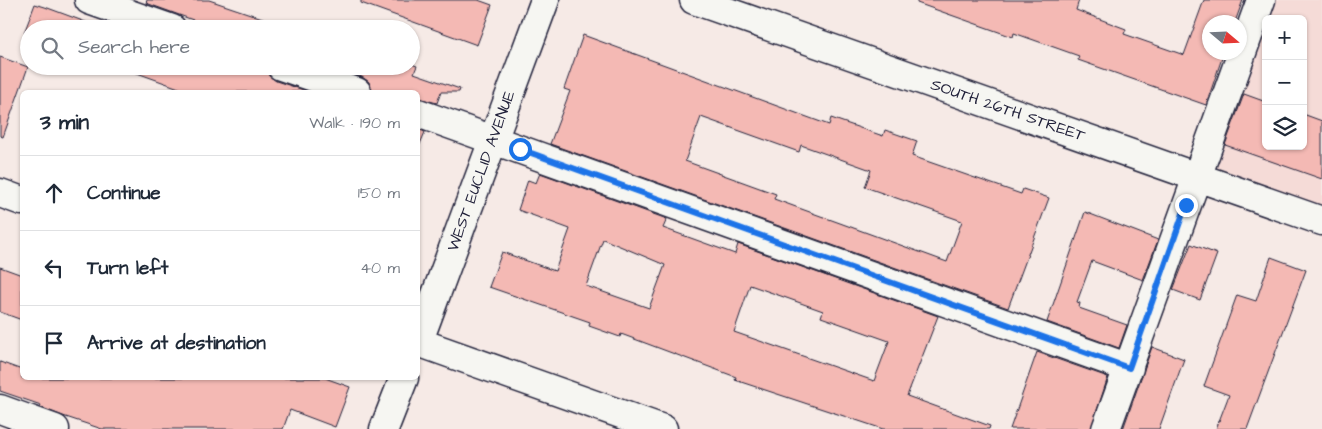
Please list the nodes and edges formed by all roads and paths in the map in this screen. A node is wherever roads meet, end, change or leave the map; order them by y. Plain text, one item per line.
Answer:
1 (89, 0) edge
2 (544, 0) edge
3 (694, 0) edge
4 (1261, 0) edge
5 (146, 20) edge
6 (307, 75) edge
7 (351, 90) edge
8 (420, 114) edge
9 (493, 139) junction
10 (1196, 177) junction
11 (0, 193) edge
12 (20, 200) edge
13 (1322, 221) edge
14 (420, 337) edge
15 (420, 343) edge
16 (1129, 368) junction
17 (403, 380) edge
18 (0, 409) edge
19 (55, 429) edge
20 (384, 429) edge
21 (663, 429) edge
22 (1106, 429) edge

1 - 5 street
2 - 9 street, WEST EUCLID AVENUE
3 - 10 street, SOUTH 26TH STREET
4 - 10 street
6 - 7 street
8 - 9 street
9 - 14 street, WEST EUCLID AVENUE
9 - 16 street
10 - 13 street, SOUTH 26TH STREET
10 - 16 street
11 - 12 street
15 - 21 street
16 - 22 street
17 - 20 street
18 - 19 street

